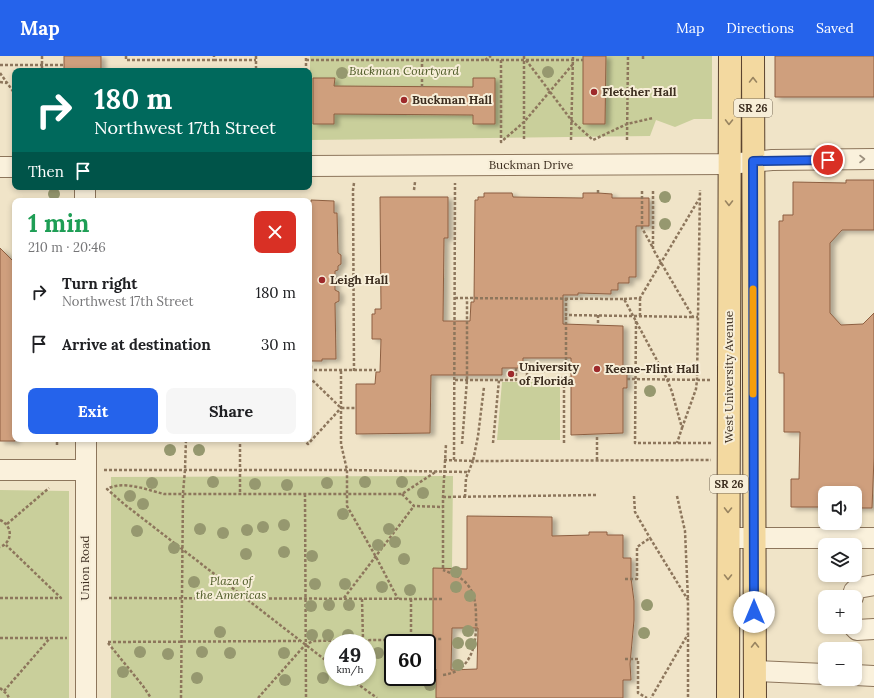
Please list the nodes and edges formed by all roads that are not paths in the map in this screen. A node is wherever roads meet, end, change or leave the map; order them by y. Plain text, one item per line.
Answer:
1 (730, 56) edge
2 (753, 56) edge
3 (874, 159) edge
4 (753, 161) junction
5 (729, 164) junction
6 (312, 166) edge
7 (0, 167) edge
8 (12, 167) edge
9 (86, 442) edge
10 (0, 470) edge
11 (86, 470) junction
12 (728, 538) junction
13 (754, 538) junction
14 (874, 538) edge
15 (874, 585) edge
16 (855, 590) edge
17 (874, 629) edge
18 (862, 630) edge
19 (755, 672) junction
20 (818, 674) edge
21 (862, 675) edge
22 (874, 676) edge
23 (86, 698) edge
24 (728, 698) edge
25 (755, 698) edge

1 -> 5 main road, West University Avenue / SR 26
4 -> 2 main road, West University Avenue / SR 26
4 -> 3 street, Buckman Drive
4 - 5 street, Buckman Drive
4 - 13 main road, West University Avenue / SR 26
5 - 6 street, Buckman Drive
5 -> 12 main road, West University Avenue / SR 26
7 - 8 street
9 - 11 street, Union Road
10 - 11 street
11 - 23 street, Union Road
12 - 13 street
12 -> 24 main road, West University Avenue / SR 26
13 - 14 street
19 -> 13 main road, West University Avenue / SR 26
15 - 16 street
17 - 18 street
19 - 20 street
19 - 25 main road, West University Avenue / SR 26
21 - 22 street

